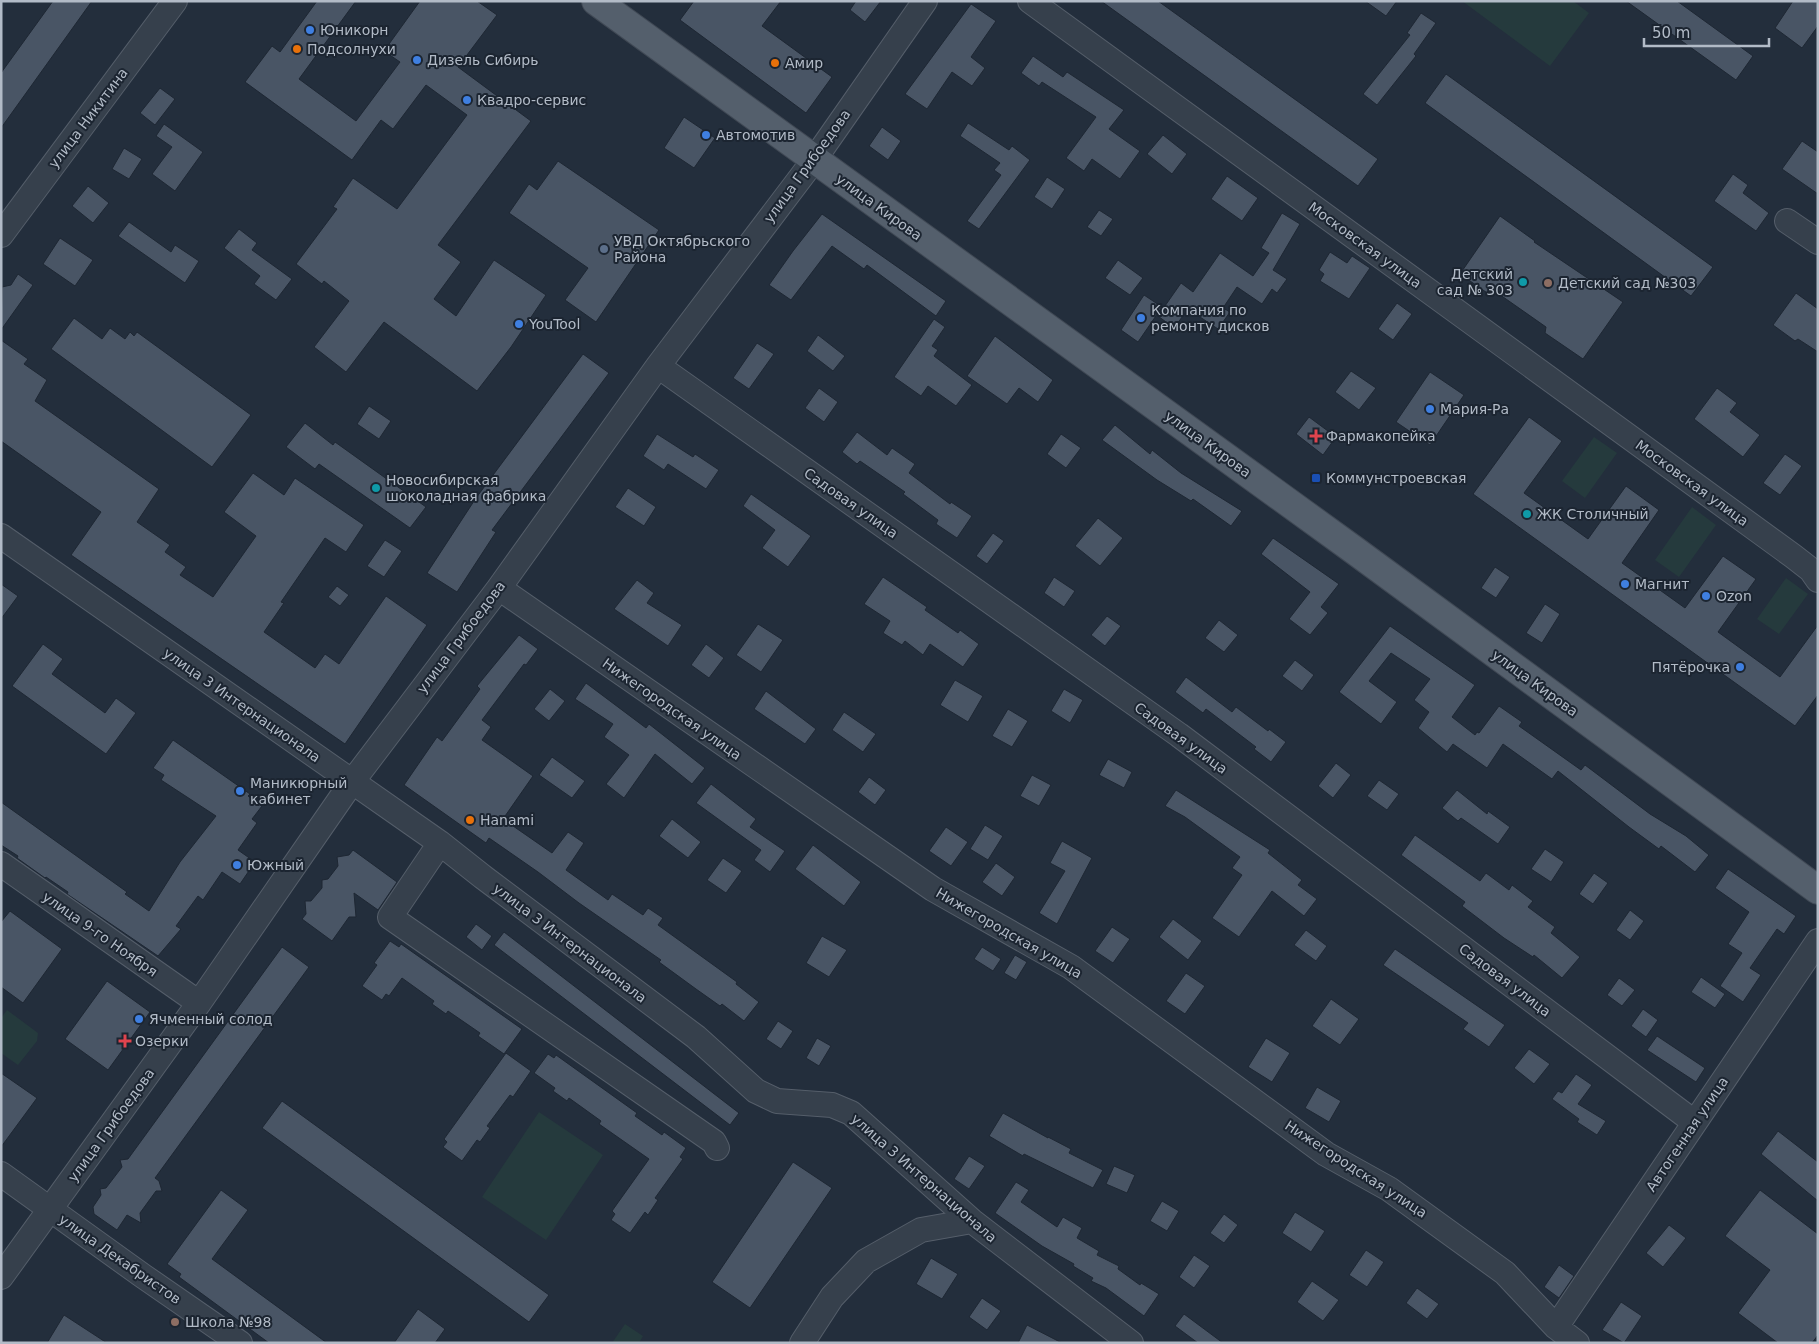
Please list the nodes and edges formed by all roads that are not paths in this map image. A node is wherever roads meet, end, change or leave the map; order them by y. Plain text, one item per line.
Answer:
1 (175, 1) edge
2 (596, 1) edge
3 (925, 1) edge
4 (1030, 1) edge
5 (814, 160) junction
6 (1787, 221) dead end
7 (1, 235) edge
8 (1818, 242) edge
9 (658, 366) junction
10 (1, 536) edge
11 (1818, 580) edge
12 (499, 588) junction
13 (352, 782) junction
14 (440, 843) junction
15 (1, 864) edge
16 (1818, 890) edge
17 (1818, 941) edge
18 (199, 1003) junction
19 (1694, 1122) junction
20 (717, 1148) dead end
21 (1, 1174) edge
22 (50, 1210) junction
23 (972, 1221) junction
24 (1, 1277) edge
25 (1556, 1327) junction
26 (240, 1343) edge
27 (802, 1343) edge
28 (1131, 1343) edge
29 (1577, 1343) edge

1 - 7 street, улица Никитина
2 - 5 main road, улица Кирова
3 - 5 street, улица Грибоедова
4 - 11 street, Московская улица
5 - 9 street, улица Грибоедова
5 - 16 main road, улица Кирова
6 - 8 street
9 - 12 street, улица Грибоедова
9 - 19 street, Садовая улица
10 - 13 street, улица 3 Интернационала
12 - 13 street, улица Грибоедова
12 - 25 street, Нижегородская улица
13 - 14 street, улица 3 Интернационала
13 - 18 street, улица Грибоедова
14 - 20 street
14 - 23 street, улица 3 Интернационала
15 - 18 street, улица 9-го Ноября
17 - 19 street, Автогенная улица
18 - 22 street, улица Грибоедова
19 - 25 street, Автогенная улица
21 - 22 street, улица Декабристов
22 - 24 street, улица Грибоедова
22 - 26 street, улица Декабристов
23 - 27 street
23 - 28 street, улица 3 Интернационала
25 - 29 street, Нижегородская улица

